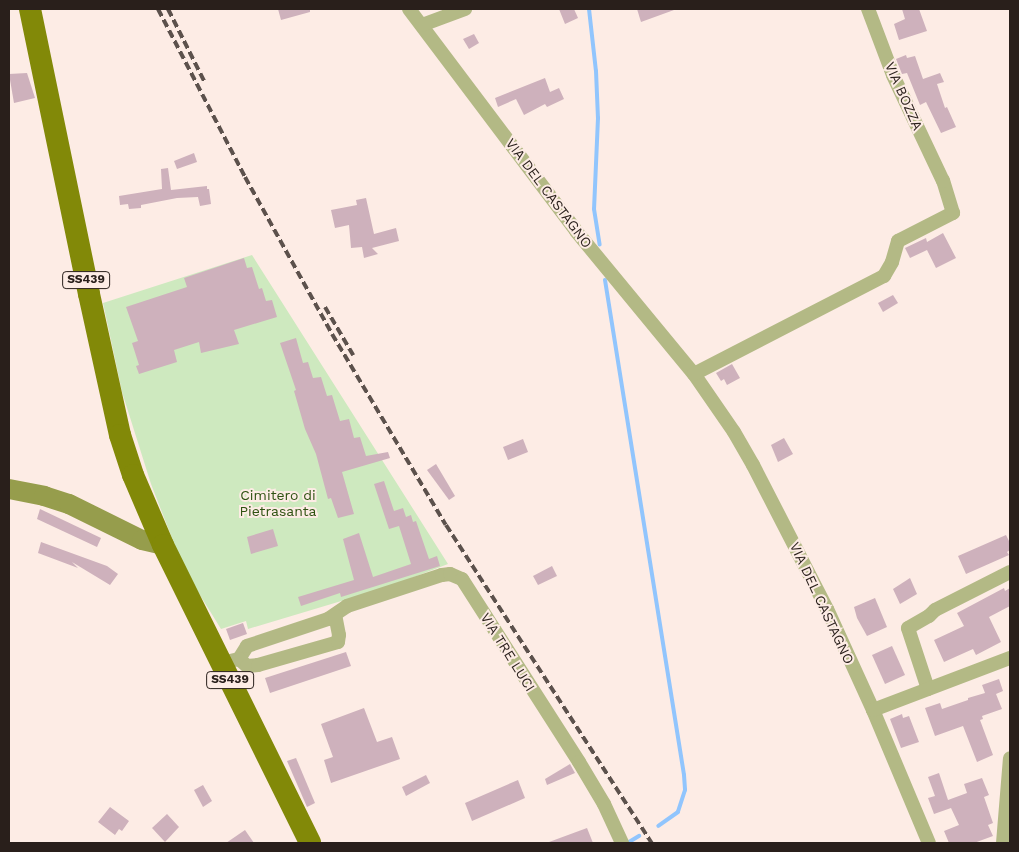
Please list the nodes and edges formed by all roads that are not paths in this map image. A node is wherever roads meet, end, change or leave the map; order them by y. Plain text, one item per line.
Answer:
1 (30, 9) edge
2 (409, 9) edge
3 (465, 9) edge
4 (868, 9) edge
5 (422, 25) junction
6 (694, 374) junction
7 (9, 489) edge
8 (163, 545) junction
9 (1010, 572) edge
10 (335, 614) junction
11 (1010, 658) edge
12 (229, 660) junction
13 (928, 689) junction
14 (873, 710) junction
15 (1010, 758) edge
16 (310, 843) edge
17 (622, 843) edge
18 (929, 843) edge
19 (1003, 843) edge

1 - 8 main road, SS439
2 - 5 street, VIA DEL CASTAGNO
3 - 5 street
4 - 6 street, VIA BOZZA
5 - 6 street, VIA DEL CASTAGNO
6 - 14 street, VIA DEL CASTAGNO
7 - 8 street
8 - 12 main road, SS439
9 - 13 street
10 - 12 street, VIA TRE LUCI
10 - 12 street
10 - 17 street, VIA TRE LUCI
11 - 13 street
12 - 16 main road, SS439
13 - 14 street
14 - 18 street, VIA DEL CASTAGNO
15 - 19 street

